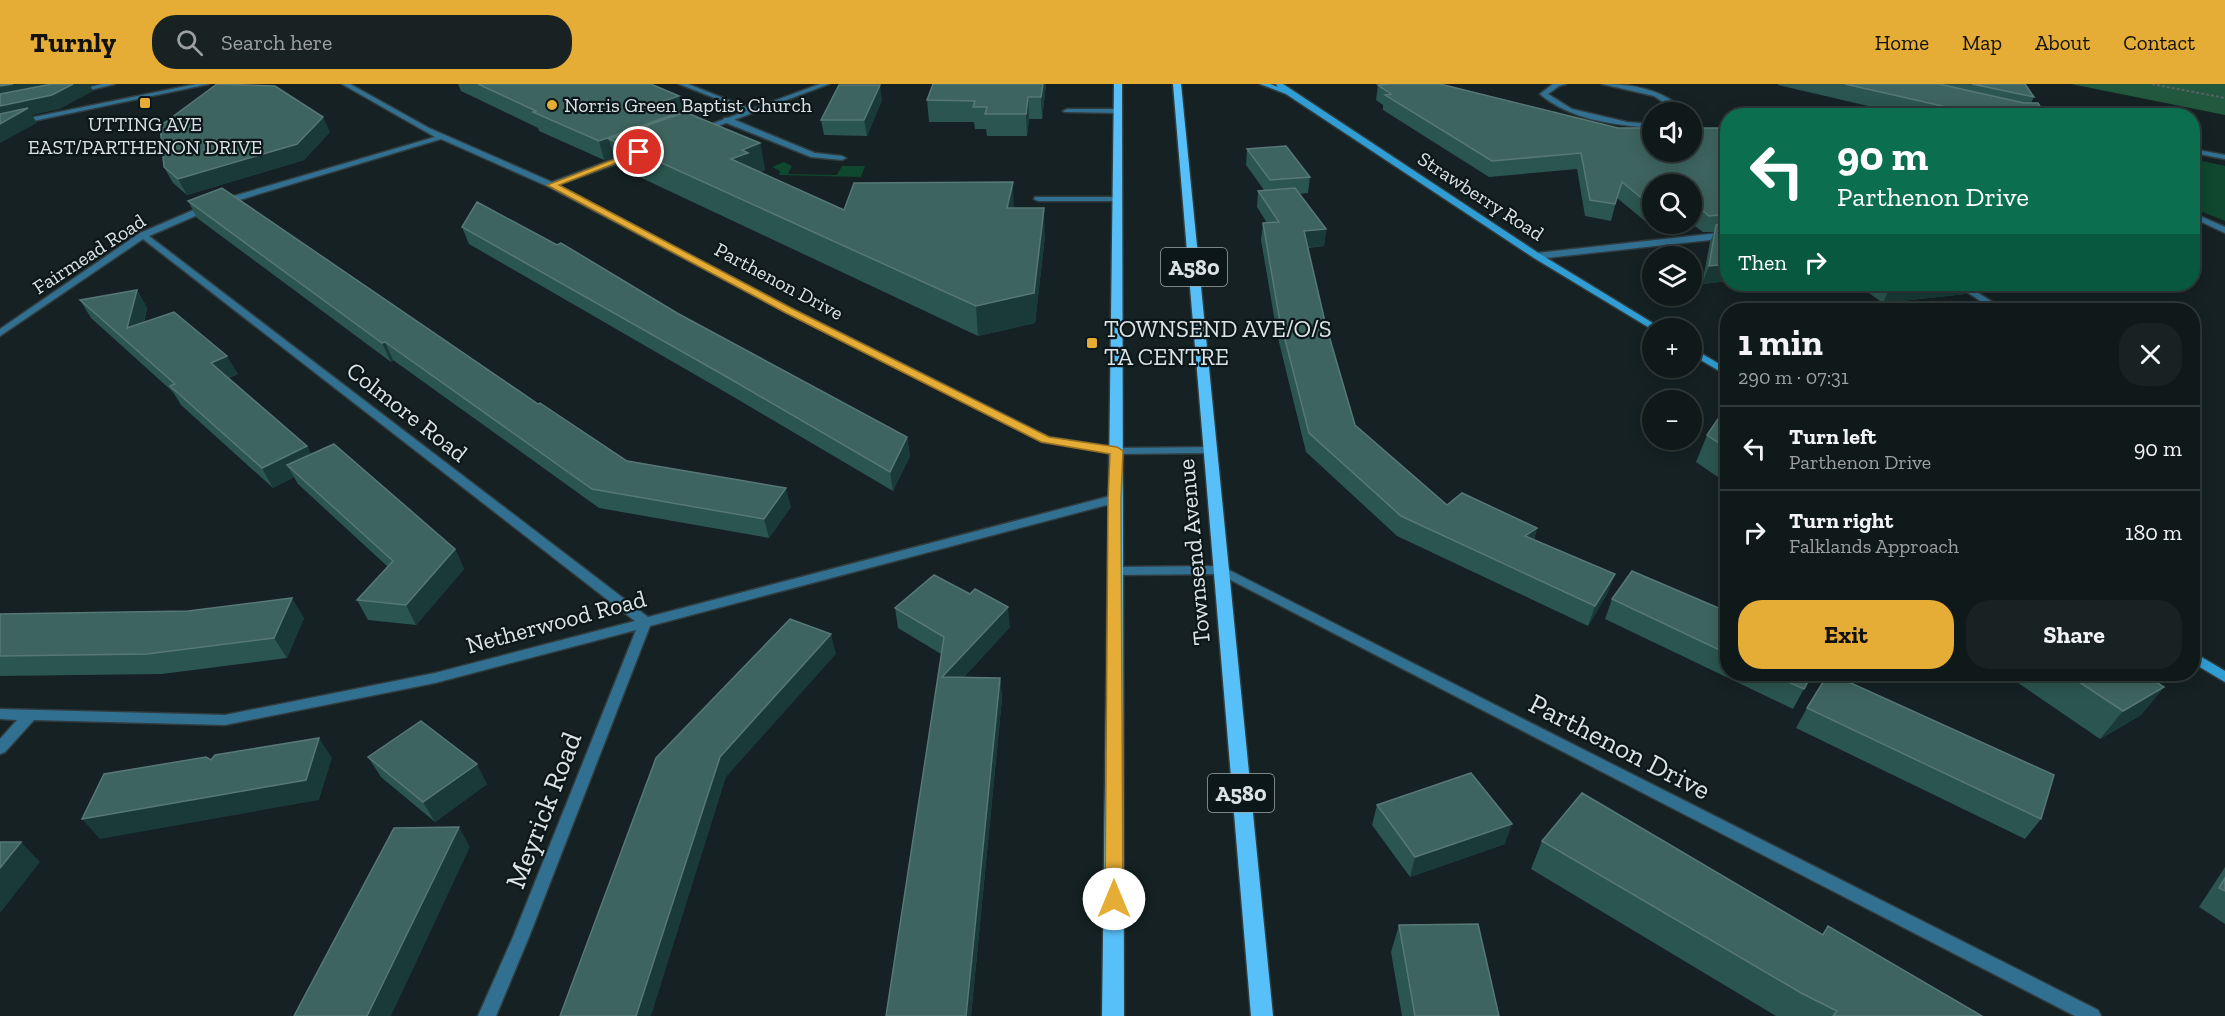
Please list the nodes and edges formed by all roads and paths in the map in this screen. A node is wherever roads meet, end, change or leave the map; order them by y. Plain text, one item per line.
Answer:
1 (112, 84) edge
2 (206, 84) edge
3 (345, 84) edge
4 (682, 84) edge
5 (824, 84) edge
6 (1118, 84) edge
7 (1177, 84) edge
8 (1263, 84) edge
9 (1279, 84) edge
10 (1563, 84) edge
11 (1605, 84) edge
12 (2152, 84) edge
13 (1642, 86) edge
14 (1288, 92) junction
15 (67, 93) edge
16 (2225, 98) edge
17 (1670, 102) edge
18 (752, 111) junction
19 (1067, 111) dead end
20 (1118, 111) junction
21 (727, 120) junction
22 (1642, 125) edge
23 (0, 126) edge
24 (694, 132) edge
25 (441, 137) junction
26 (639, 152) edge
27 (2200, 153) edge
28 (842, 158) dead end
29 (2225, 158) edge
30 (552, 185) junction
31 (1038, 199) dead end
32 (1117, 199) junction
33 (2200, 218) edge
34 (2225, 230) edge
35 (143, 235) junction
36 (1720, 236) edge
37 (1538, 256) junction
38 (1970, 291) edge
39 (1989, 303) edge
40 (1642, 319) edge
41 (0, 333) edge
42 (1702, 357) edge
43 (1720, 368) edge
44 (1211, 450) junction
45 (1117, 451) junction
46 (1114, 499) junction
47 (1221, 570) junction
48 (1114, 571) junction
49 (645, 622) junction
50 (2200, 661) edge
51 (2225, 677) edge
52 (0, 714) edge
53 (31, 714) junction
54 (0, 748) edge
55 (487, 1016) edge
56 (1113, 1016) edge
57 (1262, 1016) edge
58 (2092, 1016) edge

1 - 15 street
2 - 23 street
3 - 25 street, Parthenon Drive
4 - 18 street
5 - 18 street
6 - 20 main road
7 - 44 main road, Townsend Avenue / A580
8 - 14 main road, Strawberry Road
9 - 14 main road, Strawberry Road
10 - 22 street
11 - 13 street
12 - 16 path
13 - 17 street
14 - 37 main road, Strawberry Road
18 - 21 street
19 - 20 street
20 - 32 main road
21 - 24 street
21 - 28 street
25 - 30 street, Parthenon Drive
25 - 35 street, Fairmead Road
26 - 30 street
27 - 29 street
30 - 45 street, Parthenon Drive
31 - 32 street
32 - 45 main road
33 - 34 street
35 - 41 street, Fairmead Road
35 - 49 street, Colmore Road
36 - 37 street
37 - 40 main road, Strawberry Road
38 - 39 street
42 - 43 main road
44 - 45 street, Parthenon Drive
44 - 47 main road, Townsend Avenue / A580
45 - 46 main road
46 - 48 main road
46 - 49 street, Netherwood Road
47 - 48 street, Parthenon Drive
47 - 57 main road, Townsend Avenue / A580
47 - 58 street, Parthenon Drive
48 - 56 main road
49 - 53 street, Netherwood Road
49 - 55 street, Meyrick Road
50 - 51 main road
52 - 53 street, Netherwood Road
53 - 54 street

